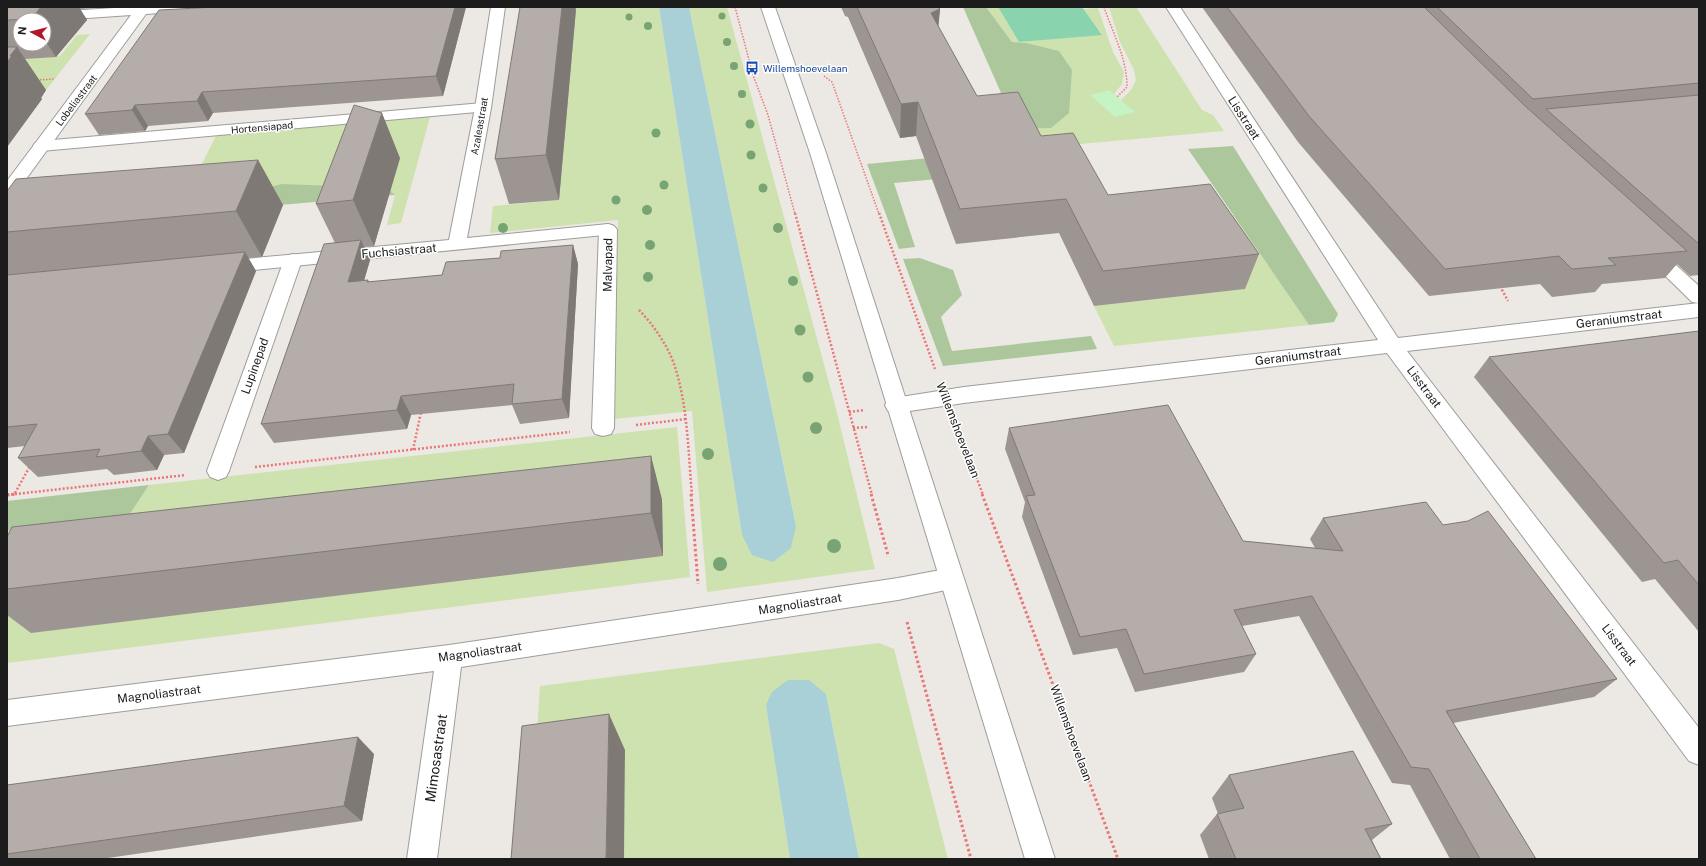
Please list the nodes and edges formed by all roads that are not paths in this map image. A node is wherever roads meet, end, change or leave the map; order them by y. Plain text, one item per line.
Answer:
1 (191, 7) edge
2 (498, 7) edge
3 (768, 7) edge
4 (1173, 7) edge
5 (142, 9) edge
6 (7, 19) edge
7 (483, 108) junction
8 (41, 146) junction
9 (7, 193) edge
10 (1636, 238) edge
11 (457, 245) junction
12 (293, 260) junction
13 (209, 269) edge
14 (1699, 297) edge
15 (1699, 310) edge
16 (1392, 345) junction
17 (896, 405) junction
18 (603, 428) road end
19 (218, 471) road end
20 (951, 579) junction
21 (449, 658) junction
22 (7, 713) edge
23 (1699, 750) edge
24 (422, 859) edge
25 (1040, 859) edge

1 - 5 street
2 - 7 street, Azaleastraat
3 - 17 street
4 - 16 street, Lisstraat
5 - 6 street
5 - 8 street, Lobeliastraat
7 - 8 street, Hortensiapad
7 - 11 street, Azaleastraat
8 - 9 street, Lobeliastraat
10 - 14 street
11 - 12 street, Fuchsiastraat
11 - 18 street, Malvapad
12 - 13 street, Fuchsiastraat
12 - 19 street, Lupinepad
15 - 16 street, Geraniumstraat
16 - 17 street, Geraniumstraat
16 - 23 street, Lisstraat
17 - 20 street
20 - 21 street, Magnoliastraat
20 - 25 street
21 - 22 street, Magnoliastraat
21 - 24 street, Mimosastraat

